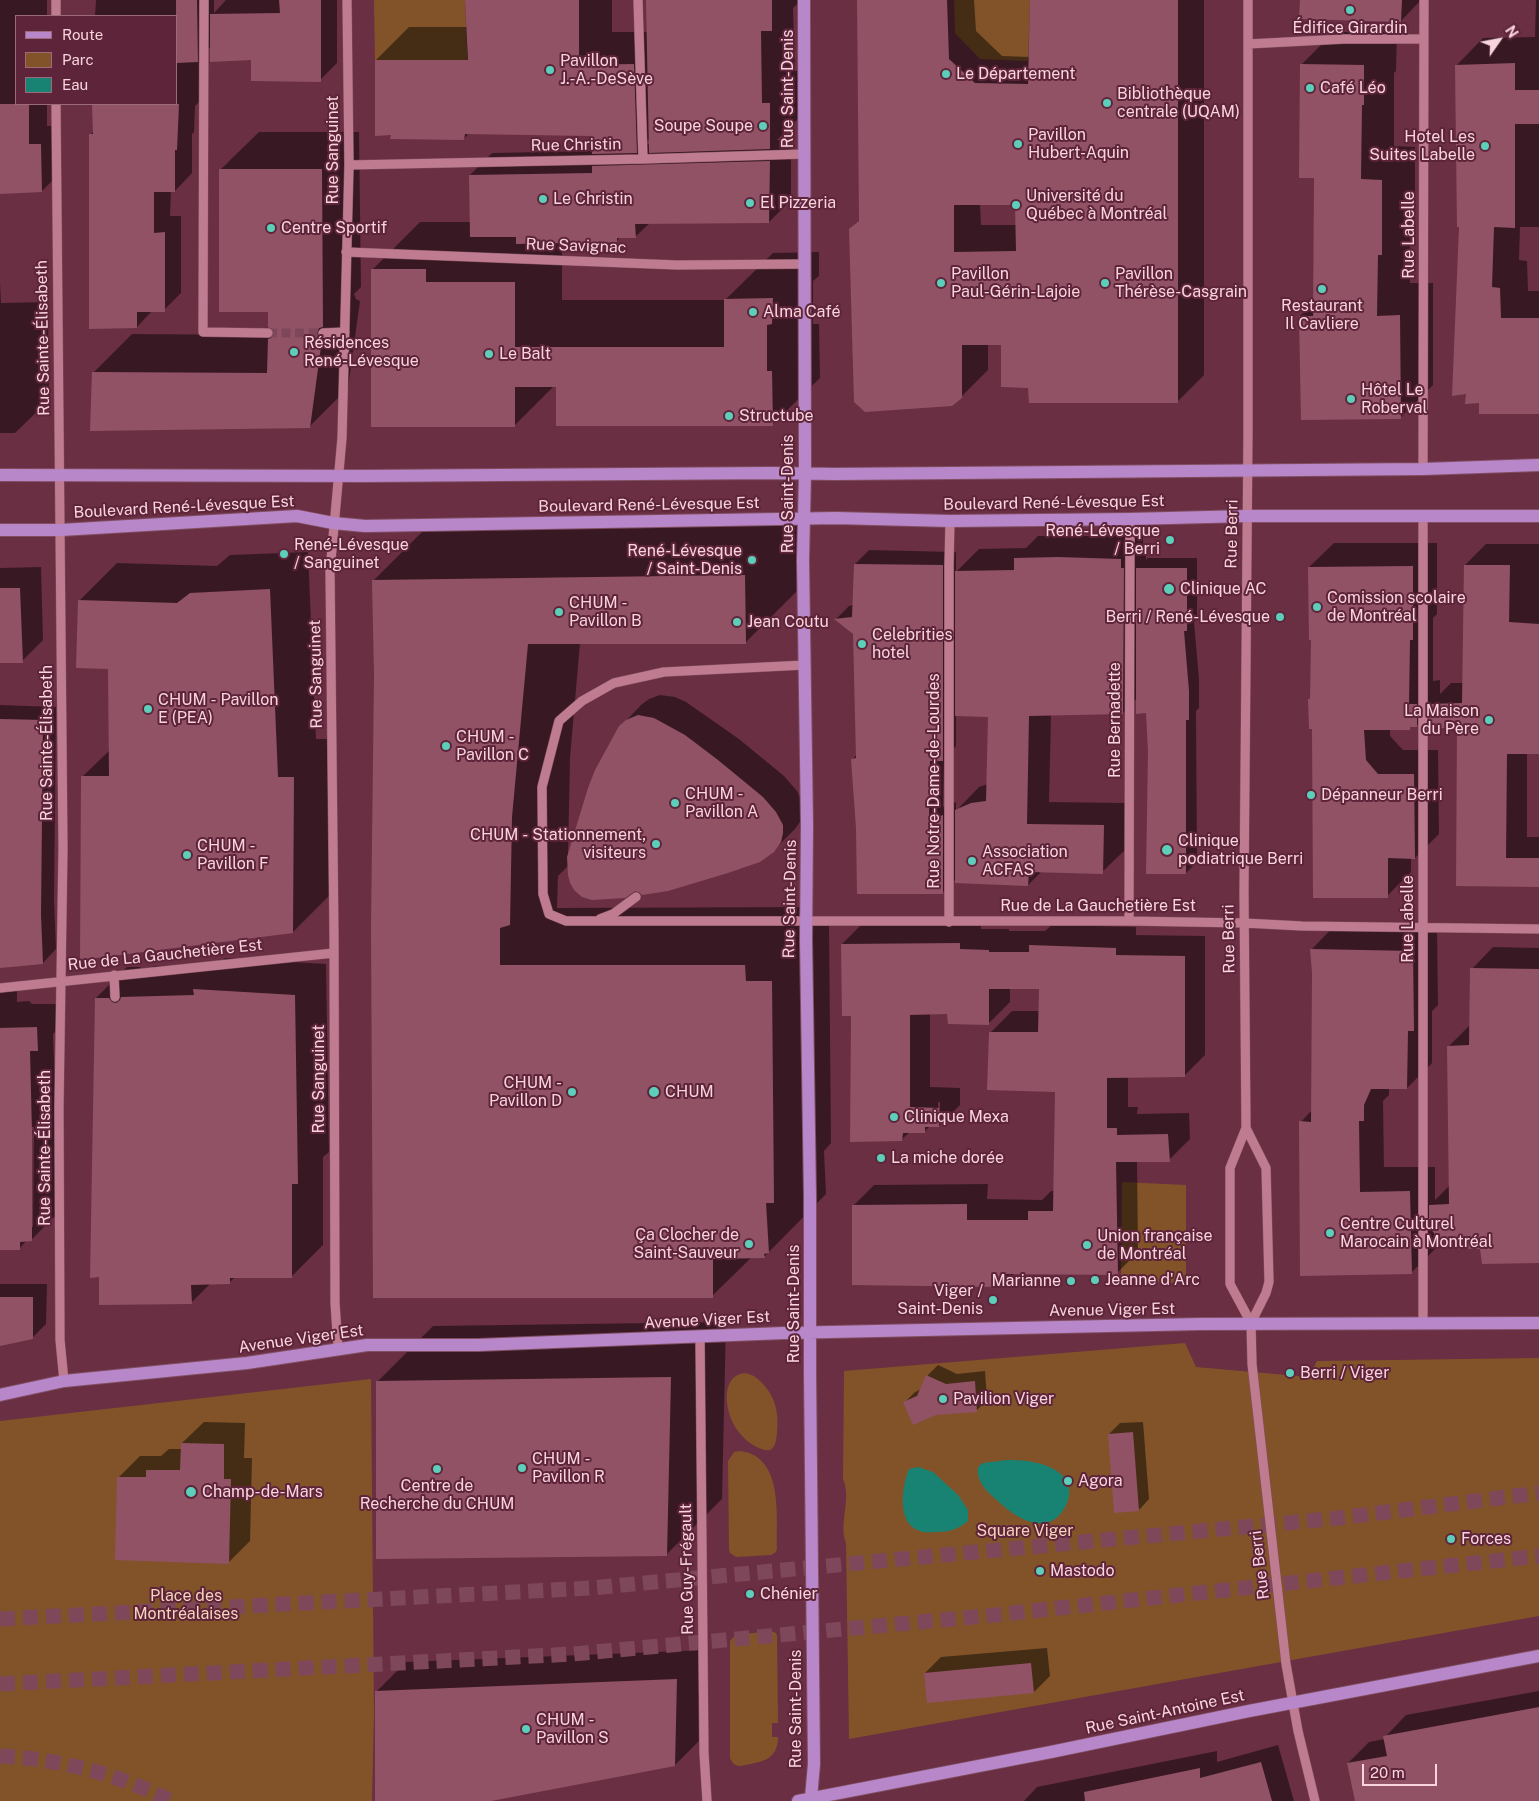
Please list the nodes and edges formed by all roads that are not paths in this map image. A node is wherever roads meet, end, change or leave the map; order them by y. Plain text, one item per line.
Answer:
1 (56, 0) edge
2 (204, 0) edge
3 (347, 0) edge
4 (638, 0) edge
5 (804, 0) edge
6 (1248, 0) edge
7 (1424, 0) edge
8 (56, 15) edge
9 (1424, 39) junction
10 (1248, 44) junction
11 (56, 105) edge
12 (804, 154) junction
13 (643, 159) junction
14 (349, 165) junction
15 (346, 252) junction
16 (804, 264) junction
17 (345, 332) junction
18 (268, 333) tunnel mouth
19 (323, 333) tunnel mouth
20 (1539, 465) edge
21 (1423, 469) junction
22 (1248, 470) junction
23 (805, 473) junction
24 (0, 475) edge
25 (60, 476) junction
26 (338, 476) junction
27 (1248, 516) junction
28 (1424, 516) junction
29 (1539, 516) edge
30 (804, 519) junction
31 (1130, 519) junction
32 (950, 521) junction
33 (333, 523) junction
34 (0, 530) edge
35 (61, 530) junction
36 (805, 665) junction
37 (636, 897) dead end
38 (806, 920) junction
39 (596, 921) junction
40 (1129, 921) junction
41 (949, 922) junction
42 (1244, 923) junction
43 (1423, 927) junction
44 (1539, 929) edge
45 (334, 953) junction
46 (114, 975) junction
47 (62, 981) junction
48 (0, 988) edge
49 (115, 997) dead end
50 (1246, 1128) junction
51 (1423, 1323) junction
52 (1539, 1323) edge
53 (1251, 1324) junction
54 (810, 1332) junction
55 (700, 1337) junction
56 (338, 1348) junction
57 (64, 1381) junction
58 (0, 1395) edge
59 (1539, 1656) edge
60 (1292, 1702) junction
61 (811, 1800) edge
62 (707, 1801) edge
63 (798, 1801) edge
64 (1315, 1801) edge

1 - 8 street
2 - 18 street
3 - 14 street, Rue Sanguinet
4 - 13 street
5 - 12 main road, Rue Saint-Denis
6 - 10 street, Rue Berri
7 - 9 street, Rue Labelle
9 - 10 street
9 - 21 street, Rue Labelle
10 - 22 street, Rue Berri
11 - 25 street, Rue Sainte-Élisabeth
12 - 13 street, Rue Christin
12 - 16 main road, Rue Saint-Denis
13 - 14 street, Rue Christin
14 - 15 street, Rue Sanguinet
15 - 16 street, Rue Savignac
15 - 17 street, Rue Sanguinet
16 - 23 main road, Rue Saint-Denis
17 - 19 street
17 - 26 street, Rue Sanguinet
20 - 21 main road, Boulevard René-Lévesque Est
21 - 22 main road, Boulevard René-Lévesque Est
22 - 23 main road, Boulevard René-Lévesque Est
22 - 27 street, Rue Berri
23 - 26 main road, Boulevard René-Lévesque Est
23 - 30 main road, Rue Saint-Denis
24 - 25 main road, Boulevard René-Lévesque Est
25 - 26 main road, Boulevard René-Lévesque Est
25 - 35 street, Rue Sainte-Élisabeth
26 - 33 street, Rue Sanguinet
27 - 28 main road, Boulevard René-Lévesque Est
27 - 31 main road, Boulevard René-Lévesque Est
27 - 42 street, Rue Berri
28 - 29 main road, Boulevard René-Lévesque Est
28 - 43 street, Rue Labelle
30 - 32 main road, Boulevard René-Lévesque Est
30 - 33 main road, Boulevard René-Lévesque Est
30 - 36 main road, Rue Saint-Denis
31 - 32 main road, Boulevard René-Lévesque Est
31 - 40 street, Rue Bernadette
32 - 41 street, Rue Notre-Dame-de-Lourdes
33 - 35 main road, Boulevard René-Lévesque Est
33 - 45 street, Rue Sanguinet
34 - 35 main road, Boulevard René-Lévesque Est
35 - 47 street, Rue Sainte-Élisabeth
36 - 38 main road, Rue Saint-Denis
36 - 39 street, Rue de La Gauchetière Est
37 - 39 street
38 - 39 street, Rue de La Gauchetière Est
38 - 41 street, Rue de La Gauchetière Est
38 - 54 main road, Rue Saint-Denis
40 - 41 street, Rue de La Gauchetière Est
40 - 42 street, Rue de La Gauchetière Est
42 - 43 street, Rue de La Gauchetière Est
42 - 50 street, Rue Berri
43 - 44 street, Rue de La Gauchetière Est
43 - 51 street, Rue Labelle
45 - 46 street, Rue de La Gauchetière Est
45 - 56 street, Rue Sanguinet
46 - 47 street, Rue de La Gauchetière Est
46 - 49 street
47 - 48 street, Rue de La Gauchetière Est
47 - 57 street, Rue Sainte-Élisabeth
50 - 53 street, Rue Berri
50 - 53 street, Rue Berri
51 - 52 main road, Avenue Viger Est
51 - 53 main road, Avenue Viger Est
53 - 54 main road, Avenue Viger Est
53 - 60 street, Rue Berri
54 - 55 main road, Avenue Viger Est
54 - 61 main road, Rue Saint-Denis
55 - 56 main road, Avenue Viger Est
55 - 62 street, Rue Guy-Frégault
56 - 57 main road, Avenue Viger Est
57 - 58 main road, Avenue Viger Est
59 - 60 main road, Rue Saint-Antoine Est
60 - 61 main road, Rue Saint-Antoine Est
60 - 64 street, Rue Berri
61 - 63 main road, Rue Saint-Antoine Est

